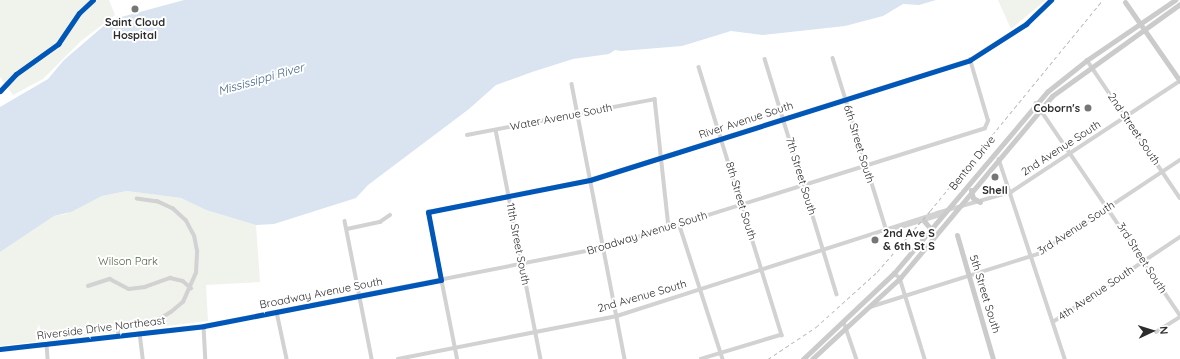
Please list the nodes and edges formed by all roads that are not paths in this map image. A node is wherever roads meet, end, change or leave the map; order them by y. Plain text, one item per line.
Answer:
1 (93, 0) edge
2 (1051, 0) edge
3 (1175, 0) edge
4 (1123, 1) edge
5 (1180, 4) edge
6 (1139, 25) junction
7 (1143, 30) junction
8 (833, 58) dead end
9 (764, 59) dead end
10 (970, 60) junction
11 (1087, 60) junction
12 (1091, 66) junction
13 (699, 67) dead end
14 (1180, 81) edge
15 (572, 84) dead end
16 (0, 91) edge
17 (845, 99) junction
18 (1036, 103) junction
19 (1041, 107) junction
20 (577, 114) junction
21 (1126, 116) junction
22 (783, 119) junction
23 (496, 130) junction
24 (467, 135) dead end
25 (721, 138) junction
26 (1072, 153) junction
27 (662, 158) junction
28 (999, 158) junction
29 (1180, 160) edge
30 (866, 165) junction
31 (1163, 172) junction
32 (590, 180) junction
33 (803, 185) junction
34 (971, 190) junction
35 (1011, 192) junction
36 (509, 196) junction
37 (1180, 198) edge
38 (137, 199) dead end
39 (980, 202) junction
40 (742, 204) junction
41 (1109, 207) junction
42 (957, 209) junction
43 (945, 212) junction
44 (390, 215) dead end
45 (345, 221) dead end
46 (924, 221) junction
47 (680, 223) junction
48 (669, 227) junction
49 (347, 229) junction
50 (931, 229) junction
51 (887, 231) junction
52 (957, 235) dead end
53 (1180, 237) edge
54 (603, 248) junction
55 (824, 250) junction
56 (1032, 256) junction
57 (1143, 261) junction
58 (522, 264) junction
59 (762, 270) junction
60 (894, 273) junction
61 (969, 277) junction
62 (900, 278) junction
63 (441, 280) junction
64 (88, 286) dead end
65 (191, 288) junction
66 (700, 289) junction
67 (837, 294) dead end
68 (360, 295) junction
69 (906, 296) junction
70 (870, 307) junction
71 (277, 312) junction
72 (617, 316) junction
73 (1180, 316) edge
74 (844, 322) junction
75 (1053, 322) junction
76 (204, 326) junction
77 (847, 327) junction
78 (536, 332) junction
79 (1156, 332) dead end
80 (140, 333) junction
81 (118, 336) junction
82 (47, 344) junction
83 (454, 348) junction
84 (0, 350) edge
85 (720, 354) junction
86 (48, 359) edge
87 (143, 359) edge
88 (206, 359) edge
89 (287, 359) edge
90 (372, 359) edge
91 (398, 359) edge
92 (457, 359) edge
93 (541, 359) edge
94 (625, 359) edge
95 (702, 359) edge
96 (722, 359) edge
97 (803, 359) edge
98 (812, 359) edge
99 (857, 359) edge
100 (925, 359) edge
101 (993, 359) edge
102 (1065, 359) edge

1 - 16 main road
2 - 10 street, River Avenue South
3 - 6 main road, Benton Drive
4 - 6 main road
5 - 7 main road, Benton Drive
6 - 7 main road
6 - 11 main road, Benton Drive
7 - 12 main road, Benton Drive
7 - 14 main road
8 - 17 street, 6th Street South
9 - 22 street, 7th Street South
10 - 17 street, River Avenue South
10 - 30 street, Broadway Avenue South
11 - 12 street, 2nd Street South
11 - 18 main road, Benton Drive
12 - 19 main road, Benton Drive
12 - 21 street, 2nd Street South
13 - 25 street, 8th Street South
14 - 21 street, 2nd Avenue South
15 - 20 street
17 - 22 street, River Avenue South
17 - 30 street, 6th Street South
18 - 19 street, 3rd Street South
18 - 43 main road, Benton Drive
19 - 26 street, 3rd Street South
19 - 28 main road, Benton Drive
20 - 23 street, Water Avenue South
20 - 27 street, Water Avenue South
20 - 32 street
21 - 26 street, 2nd Avenue South
21 - 31 street, 2nd Street South
22 - 25 street, River Avenue South
22 - 33 street, 7th Street South
23 - 24 street, Water Avenue South
23 - 36 street, 11th Street South
25 - 27 street, River Avenue South
25 - 40 street, 8th Street South
26 - 35 street, 2nd Avenue South
26 - 41 street, 3rd Street South
27 - 32 street, River Avenue South
27 - 48 street
28 - 34 main road, Benton Drive
28 - 35 street
29 - 31 street, 3rd Avenue South
30 - 33 street, Broadway Avenue South
30 - 51 street, 6th Street South
31 - 37 street, 2nd Street South
31 - 41 street, 3rd Avenue South
32 - 36 street, River Avenue South
32 - 54 street
33 - 40 street, Broadway Avenue South
33 - 55 street, 7th Street South
34 - 39 main road
34 - 42 main road, Benton Drive
35 - 39 street, 2nd Avenue South
35 - 56 street
36 - 58 street, 11th Street South
36 - 63 street, River Avenue South
38 - 65 street
39 - 42 street, 2nd Avenue South
40 - 47 street, Broadway Avenue South
40 - 59 street, 8th Street South
41 - 56 street, 3rd Avenue South
41 - 57 street, 3rd Street South
42 - 43 street, 2nd Avenue South
42 - 62 main road, Benton Drive
43 - 46 street, 2nd Avenue South
43 - 50 main road, Benton Drive
43 - 51 street, 2nd Avenue South
44 - 49 street
45 - 49 street
46 - 50 main road
46 - 51 street, 2nd Avenue South
47 - 48 street, Broadway Avenue South
47 - 66 street
48 - 54 street, Broadway Avenue South
49 - 68 street
50 - 60 main road, Benton Drive
51 - 55 street, 2nd Avenue South
52 - 61 main road, 5th Street South
53 - 57 street, 4th Avenue South
54 - 58 street, Broadway Avenue South
54 - 72 street
55 - 59 street, 2nd Avenue South
55 - 67 street, 7th Street South
56 - 61 street, 3rd Avenue South
56 - 75 street
57 - 73 street, 3rd Street South
57 - 75 street, 4th Avenue South
58 - 63 street, Broadway Avenue South
58 - 78 street, 11th Street South
59 - 66 street, 2nd Avenue South
59 - 85 street, 8th Street South
60 - 62 street
60 - 74 main road, Benton Drive
61 - 69 street, 3rd Avenue South
61 - 101 main road, 5th Street South
62 - 69 street
62 - 70 main road, Benton Drive
63 - 68 street, Broadway Avenue South
63 - 83 street
64 - 65 street
65 - 81 street
66 - 72 street, 2nd Avenue South
66 - 85 street
68 - 71 street, Broadway Avenue South
68 - 90 street
69 - 70 street, 3rd Avenue South
69 - 100 street
70 - 77 main road, Benton Drive
71 - 76 street, Broadway Avenue South
71 - 89 street
72 - 78 street, 2nd Avenue South
72 - 94 street
73 - 79 street
74 - 77 street
74 - 97 main road, Benton Drive
75 - 102 street
76 - 80 street, Riverside Drive Northeast
76 - 88 street
77 - 98 main road, Benton Drive
77 - 99 street
78 - 83 street, 2nd Avenue South
78 - 93 street, 11th Street South
80 - 81 street, Riverside Drive Northeast
80 - 87 street
81 - 82 street, Riverside Drive Northeast
82 - 84 street, Riverside Drive Northeast
82 - 86 street
83 - 91 street, 2nd Avenue South
83 - 92 street
85 - 95 street
85 - 96 street

